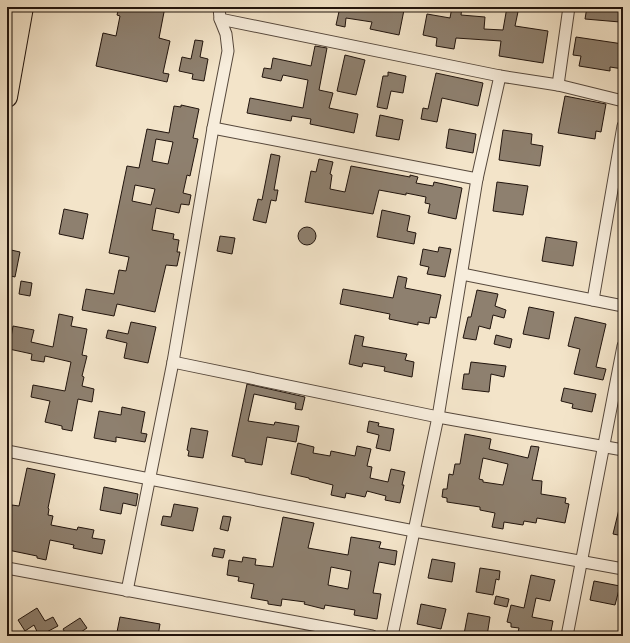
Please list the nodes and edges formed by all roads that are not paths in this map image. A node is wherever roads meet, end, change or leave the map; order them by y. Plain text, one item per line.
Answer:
1 (23, 7) edge
2 (219, 7) edge
3 (569, 7) edge
4 (220, 19) junction
5 (500, 76) junction
6 (558, 86) junction
7 (7, 97) edge
8 (623, 101) edge
9 (623, 126) edge
10 (214, 128) junction
11 (477, 179) junction
12 (462, 274) junction
13 (593, 300) junction
14 (623, 306) edge
15 (623, 346) edge
16 (173, 362) junction
17 (438, 417) junction
18 (604, 447) junction
19 (623, 450) edge
20 (7, 451) edge
21 (150, 480) junction
22 (414, 531) junction
23 (582, 561) junction
24 (7, 568) edge
25 (623, 569) edge
26 (127, 591) junction
27 (372, 636) edge
28 (392, 636) edge
29 (567, 636) edge

1 - 7 highway
2 - 4 street
3 - 6 street
4 - 5 street
4 - 10 street
5 - 6 street
5 - 11 street
6 - 8 street
9 - 13 street
10 - 11 street
10 - 16 street
11 - 12 street
12 - 13 street
12 - 17 street
13 - 14 street
15 - 18 street
16 - 17 street
16 - 21 street
17 - 18 street
17 - 22 street
18 - 19 street
18 - 23 street
20 - 21 street
21 - 22 street
21 - 26 street
22 - 23 street
22 - 28 street
23 - 25 street
23 - 29 street
24 - 26 street
26 - 27 street

